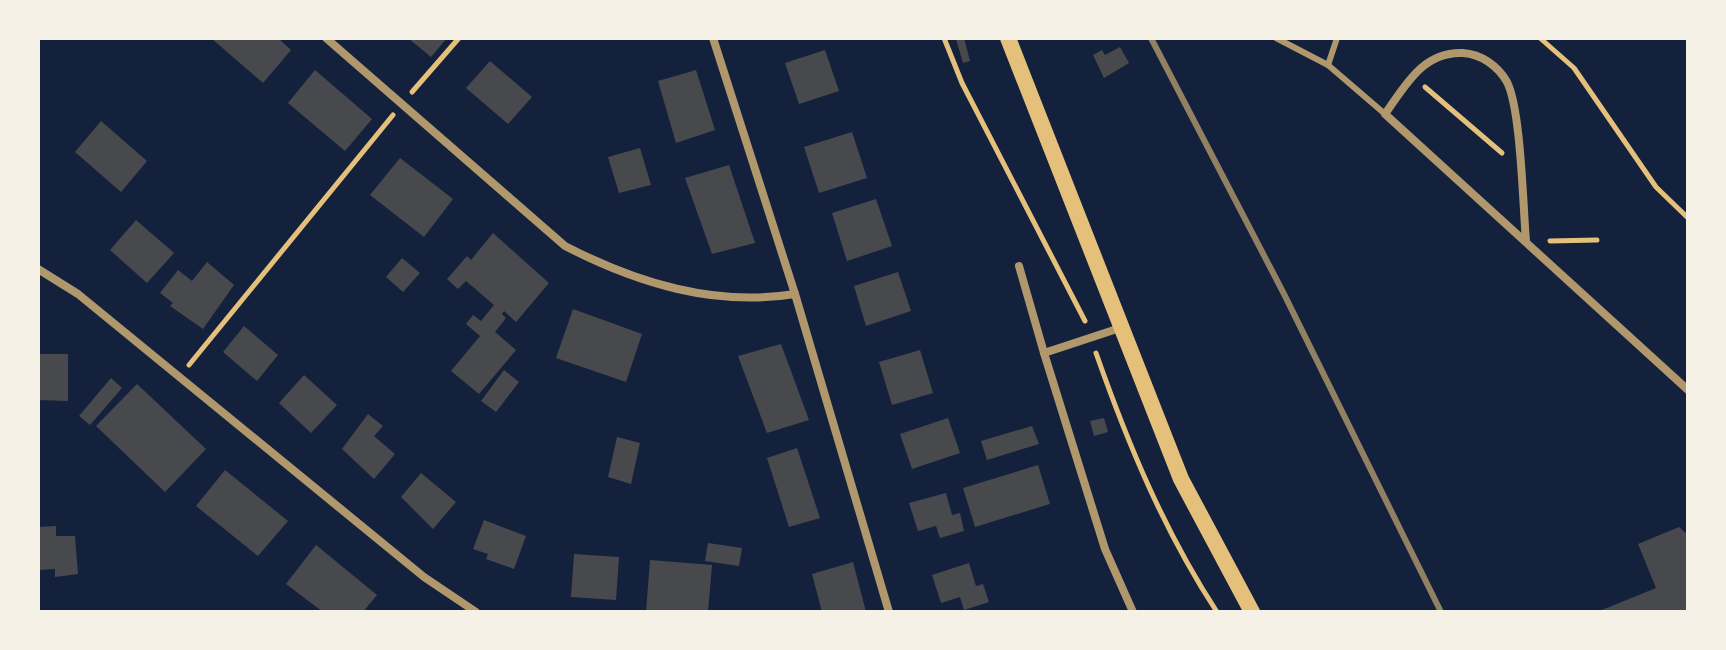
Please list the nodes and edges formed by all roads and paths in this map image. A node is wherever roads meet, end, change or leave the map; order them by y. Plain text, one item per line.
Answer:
1 (326, 38) edge
2 (459, 38) edge
3 (713, 38) edge
4 (944, 38) edge
5 (1008, 38) edge
6 (1276, 38) edge
7 (1337, 38) edge
8 (1540, 38) edge
9 (1328, 65) junction
10 (1413, 76) junction
11 (411, 93) dead end
12 (394, 114) dead end
13 (1385, 114) junction
14 (1519, 165) junction
15 (1688, 218) edge
16 (1597, 240) dead end
17 (1526, 241) junction
18 (1019, 266) dead end
19 (38, 269) edge
20 (795, 294) junction
21 (1120, 328) junction
22 (1091, 338) junction
23 (1044, 353) junction
24 (186, 369) dead end
25 (1688, 390) edge
26 (476, 612) edge
27 (889, 612) edge
28 (1133, 612) edge
29 (1217, 612) edge
30 (1252, 612) edge

1 - 20 street
2 - 11 path
3 - 20 street
4 - 22 path
5 - 21 main road
6 - 9 lane
7 - 9 lane
8 - 15 path
9 - 13 lane
10 - 13 street
10 - 14 path
10 - 14 street
12 - 24 path
13 - 17 street
14 - 17 street
16 - 17 path
17 - 25 street
18 - 23 street
19 - 26 street
20 - 27 street
21 - 22 street
21 - 30 main road
22 - 23 street
22 - 29 path
23 - 28 street

